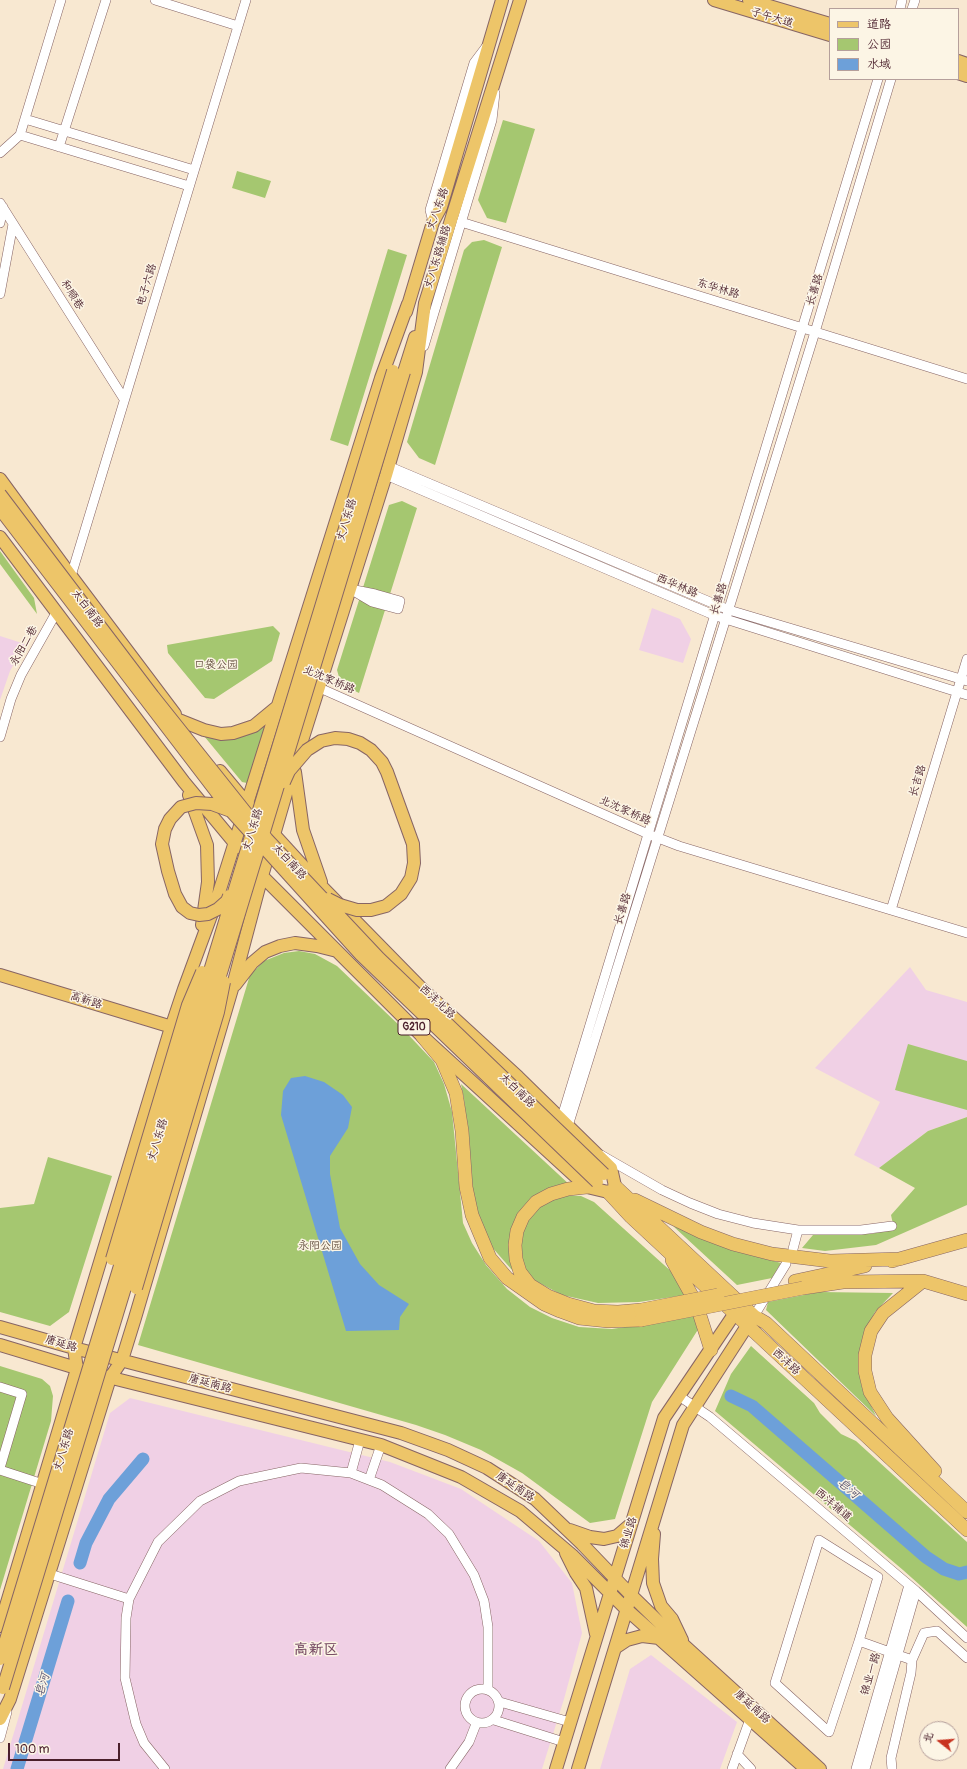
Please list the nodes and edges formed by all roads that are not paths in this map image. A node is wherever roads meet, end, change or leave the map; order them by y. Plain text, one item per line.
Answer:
1 (61, 0) edge
2 (106, 0) edge
3 (155, 0) edge
4 (246, 0) edge
5 (502, 0) edge
6 (520, 0) edge
7 (714, 0) edge
8 (749, 0) edge
9 (829, 24) edge
10 (238, 26) junction
11 (829, 35) edge
12 (490, 41) junction
13 (496, 79) junction
14 (878, 80) edge
15 (891, 80) edge
16 (25, 118) junction
17 (64, 131) junction
18 (20, 135) junction
19 (59, 147) junction
20 (0, 153) edge
21 (194, 170) junction
22 (189, 186) junction
23 (1, 205) edge
24 (441, 207) junction
25 (454, 211) junction
26 (433, 222) junction
27 (461, 222) junction
28 (0, 223) edge
29 (13, 224) junction
30 (0, 294) edge
31 (408, 304) junction
32 (803, 328) junction
33 (815, 332) junction
34 (404, 372) junction
35 (967, 379) edge
36 (124, 399) junction
37 (387, 470) junction
38 (0, 479) edge
39 (0, 494) edge
40 (0, 509) edge
41 (0, 536) edge
42 (71, 576) junction
43 (350, 589) junction
44 (719, 604) junction
45 (729, 610) junction
46 (56, 613) junction
47 (716, 616) junction
48 (726, 619) junction
49 (967, 659) edge
50 (288, 675) junction
51 (964, 680) edge
52 (319, 687) junction
53 (957, 692) junction
54 (967, 695) edge
55 (277, 707) junction
56 (179, 720) junction
57 (0, 737) edge
58 (294, 766) junction
59 (184, 782) junction
60 (247, 804) junction
61 (272, 804) junction
62 (231, 811) junction
63 (648, 834) junction
64 (274, 835) junction
65 (658, 838) junction
66 (234, 843) junction
67 (262, 876) junction
68 (237, 881) junction
69 (321, 891) junction
70 (234, 907) junction
71 (891, 910) junction
72 (967, 933) edge
73 (198, 949) junction
74 (338, 952) junction
75 (0, 975) edge
76 (0, 983) edge
77 (232, 990) junction
78 (171, 1030) junction
79 (422, 1036) junction
80 (565, 1123) junction
81 (592, 1150) junction
82 (596, 1181) junction
83 (616, 1191) junction
84 (892, 1226) dead end
85 (798, 1230) junction
86 (967, 1240) edge
87 (666, 1249) junction
88 (793, 1249) dead end
89 (900, 1259) junction
90 (786, 1264) dead end
91 (923, 1280) junction
92 (799, 1284) junction
93 (967, 1294) edge
94 (90, 1297) junction
95 (735, 1313) junction
96 (641, 1315) junction
97 (135, 1318) junction
98 (750, 1321) junction
99 (0, 1327) edge
100 (0, 1345) edge
101 (74, 1348) junction
102 (711, 1350) junction
103 (122, 1360) junction
104 (76, 1368) junction
105 (110, 1378) junction
106 (0, 1387) edge
107 (679, 1396) junction
108 (695, 1407) junction
109 (360, 1440) junction
110 (381, 1445) junction
111 (0, 1469) edge
112 (351, 1474) junction
113 (369, 1480) junction
114 (43, 1484) junction
115 (967, 1507) edge
116 (656, 1511) junction
117 (967, 1512) edge
118 (631, 1524) junction
119 (566, 1528) junction
120 (967, 1530) edge
121 (628, 1536) junction
122 (647, 1542) junction
123 (562, 1547) junction
124 (50, 1574) junction
125 (615, 1577) junction
126 (912, 1588) junction
127 (610, 1592) junction
128 (630, 1594) junction
129 (129, 1599) junction
130 (626, 1609) junction
131 (0, 1626) edge
132 (596, 1637) junction
133 (659, 1638) junction
134 (967, 1638) edge
135 (858, 1641) junction
136 (685, 1646) junction
137 (614, 1648) junction
138 (894, 1653) junction
139 (967, 1658) edge
140 (0, 1659) edge
141 (912, 1660) junction
142 (488, 1689) junction
143 (4, 1694) edge
144 (500, 1702) junction
145 (750, 1718) junction
146 (0, 1719) edge
147 (494, 1720) junction
148 (570, 1722) junction
149 (476, 1724) junction
150 (0, 1738) edge
151 (564, 1742) junction
152 (737, 1754) junction
153 (165, 1769) edge
154 (450, 1769) edge
155 (556, 1769) edge
156 (578, 1769) edge
157 (732, 1769) edge
158 (751, 1769) edge
159 (806, 1769) edge
160 (820, 1769) edge
161 (856, 1769) edge
162 (865, 1769) edge
163 (892, 1769) edge

1 - 16 street
2 - 17 street
3 - 10 street
4 - 10 street, 电子六路
5 - 12 main road, 丈八东路
6 - 13 main road, 丈八东路
7 - 11 main road, 子午大道
8 - 9 main road, 子午大道
10 - 21 street, 电子六路
12 - 24 main road, 丈八东路
12 - 26 street, 丈八东路辅路
13 - 25 main road, 丈八东路
13 - 27 street, 丈八东路辅路
14 - 32 street, 长善路
15 - 33 street, 长善路
16 - 17 street
16 - 18 street
17 - 19 street
17 - 21 street
18 - 19 street
18 - 20 street
19 - 22 street
21 - 22 street, 电子六路
22 - 36 street, 电子六路
23 - 28 street
23 - 29 street, 和顺巷
24 - 25 street
24 - 26 main road, 丈八东路
25 - 34 main road, 丈八东路
26 - 31 main road, 丈八东路
27 - 32 street, 东华林路
27 - 34 street, 丈八东路辅路
29 - 30 street
29 - 36 street, 和顺巷
31 - 34 main road, 丈八东路
31 - 50 main road
32 - 33 street, 东华林路
32 - 44 street, 长善路
33 - 35 street, 东华林路
33 - 45 street, 长善路
34 - 37 main road, 丈八东路
34 - 61 main road, 丈八东路, bridge
34 - 68 main road, 丈八东路, bridge
36 - 42 street, 电子六路
37 - 43 main road, 丈八东路
37 - 44 street, 西华林路
37 - 47 street, 西华林路
38 - 42 main road, 太白南路
39 - 69 main road, 太白南路, bridge
40 - 62 main road, 太白南路, bridge
41 - 46 main road
42 - 56 main road, 太白南路
43 - 43 street
43 - 52 main road, 丈八东路
44 - 45 street, 西华林路
44 - 47 street, 长善路
45 - 48 street, 长善路
45 - 51 street, 西华林路
46 - 57 street, 永阳二巷
46 - 59 main road
47 - 48 street, 西华林路
47 - 63 street, 长善路
48 - 53 street, 西华林路
48 - 65 street, 长善路
49 - 51 street, 长吉路
50 - 52 street, 北沈家桥路
50 - 55 main road
51 - 53 street, 长吉路
52 - 58 main road, 丈八东路
52 - 63 street, 北沈家桥路
53 - 54 street, 西华林路
53 - 71 street, 长吉路
55 - 56 main road
55 - 60 main road
56 - 60 main road, 太白南路
58 - 64 main road, 丈八东路
58 - 69 main road
59 - 66 main road
59 - 73 main road
60 - 64 main road, 西沣北路
60 - 66 main road
61 - 69 main road, bridge
61 - 70 main road, 丈八东路, bridge
62 - 68 main road, bridge
62 - 82 main road, 太白南路, bridge
63 - 65 street, 北沈家桥路
63 - 80 street, 长善路
64 - 67 main road, 丈八东路
64 - 69 main road, 西沣北路
65 - 71 street, 北沈家桥路
65 - 80 street, 长善路
66 - 67 main road, G210
66 - 73 main road
67 - 74 main road, G210
67 - 77 main road, 丈八东路
68 - 70 main road, 丈八东路, bridge
69 - 80 main road, 西沣北路
69 - 82 main road, 太白南路, bridge
70 - 94 main road, bridge
70 - 97 main road, bridge
70 - 140 main road, 丈八东路, bridge
70 - 143 main road, 丈八东路, bridge
71 - 72 street, 北沈家桥路
73 - 78 main road
74 - 77 main road
74 - 79 main road, G210
75 - 78 main road, 高新路
76 - 78 main road, 高新路
77 - 97 main road, 丈八东路
78 - 94 main road
79 - 82 main road, G210
79 - 96 highway
80 - 81 main road, 西沣北路
81 - 83 main road, 西沣北路
81 - 85 street
82 - 83 main road
82 - 83 main road, G210
82 - 96 highway
83 - 87 highway, 西沣路
83 - 89 highway
83 - 98 highway, 西沣路
84 - 85 street
85 - 88 street
86 - 89 highway
87 - 95 highway, 西沣路
87 - 102 highway
89 - 92 highway
90 - 98 street
91 - 92 highway
91 - 93 highway
91 - 115 highway
92 - 96 highway, bridge
94 - 101 main road
95 - 98 highway, 西沣路
95 - 102 main road, 锦业路
97 - 103 main road, 丈八东路
98 - 108 main road, 锦业路
98 - 117 highway, 西沣路
98 - 120 highway, 西沣路
99 - 101 main road, 唐延路
100 - 104 main road, 唐延路
101 - 103 main road, 唐延路
101 - 104 main road, 丈八东路
102 - 107 main road, 锦业路
103 - 105 main road, 丈八东路
103 - 119 main road, 唐延南路
104 - 105 main road, 唐延路
104 - 114 main road, 丈八东路
105 - 109 main road, 唐延南路
105 - 124 main road, 丈八东路
106 - 111 street
107 - 108 street, 西沣辅道
107 - 118 main road, 锦业路
108 - 116 main road, 锦业路
108 - 126 street, 西沣辅道
109 - 110 main road, 唐延南路
109 - 112 street
110 - 113 street
110 - 123 main road, 唐延南路
111 - 114 street
112 - 113 street
112 - 129 street
113 - 142 street
114 - 131 main road, 丈八东路
116 - 122 main road, 锦业路
116 - 136 main road
118 - 119 main road
118 - 121 main road, 锦业路
119 - 125 main road, 唐延南路
121 - 122 main road
121 - 125 main road, 锦业路
122 - 128 main road, 锦业路
123 - 127 main road, 唐延南路
123 - 132 main road
124 - 129 street
124 - 143 main road, 丈八东路
125 - 127 main road, 锦业路
125 - 128 main road, 唐延南路
126 - 134 street, 西沣辅道
126 - 138 street, 锦业一路
127 - 130 main road, 唐延南路
127 - 132 main road, 锦业路
128 - 130 main road, 锦业路
128 - 136 main road, 唐延南路
129 - 153 street
130 - 133 main road, 唐延南路
130 - 137 main road, 锦业路
132 - 148 main road, 锦业路
133 - 137 main road
133 - 145 main road, 唐延南路
135 - 135 street
135 - 138 street
136 - 160 main road, 唐延南路
137 - 156 main road, 锦业路
138 - 141 street
138 - 161 street, 锦业一路
138 - 162 street, 锦业一路
139 - 141 street
141 - 163 street
142 - 144 street
142 - 149 street
143 - 146 main road, 丈八东路
143 - 150 street
144 - 147 street
144 - 148 street
145 - 152 street
145 - 159 main road, 唐延南路
147 - 149 street
147 - 151 street
148 - 151 main road, 锦业路
149 - 154 street
151 - 155 main road, 锦业路
152 - 157 street
152 - 158 street

